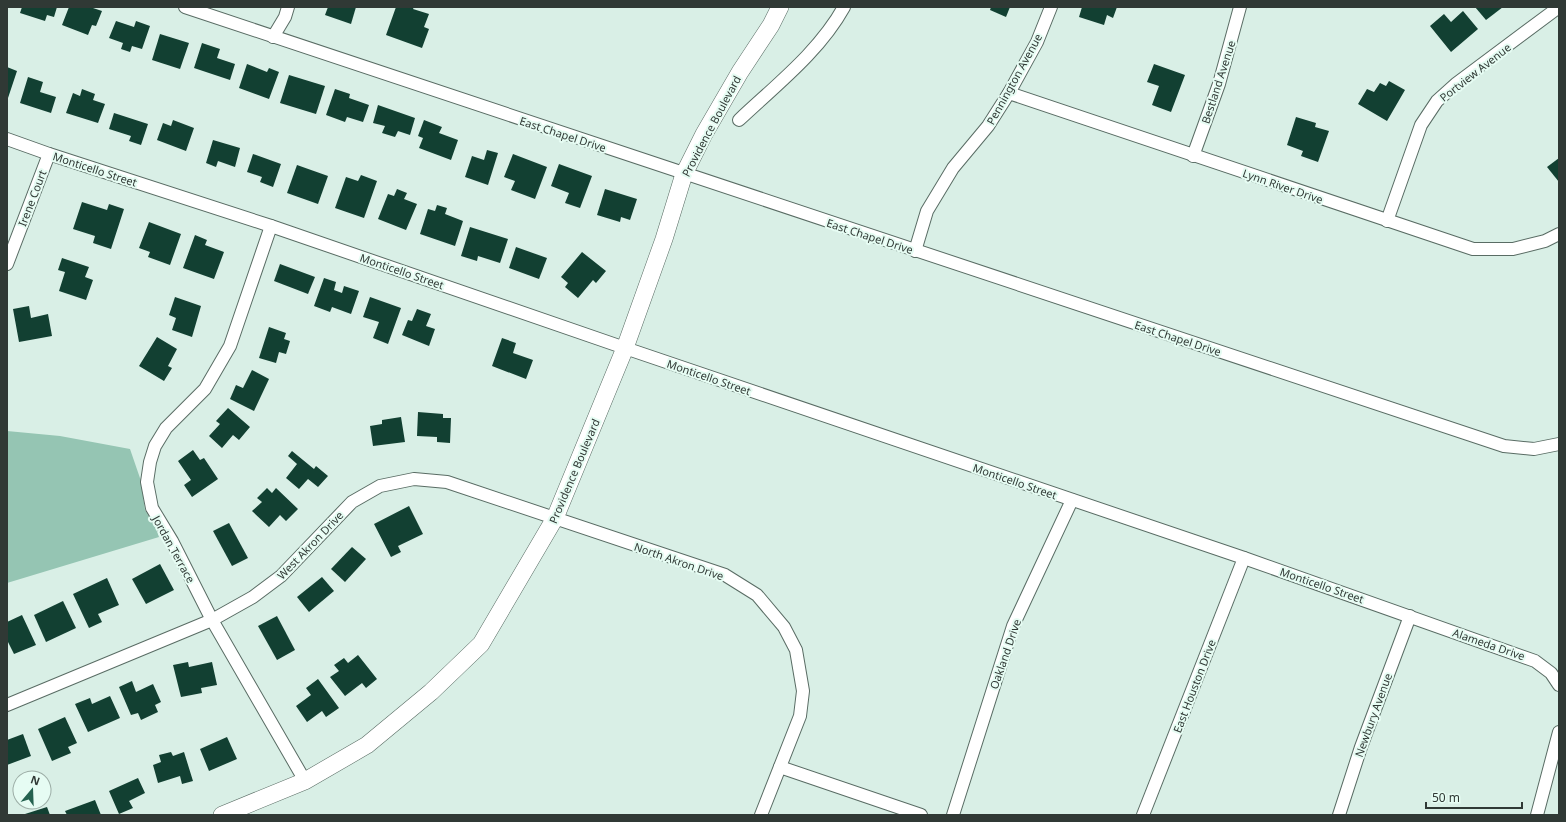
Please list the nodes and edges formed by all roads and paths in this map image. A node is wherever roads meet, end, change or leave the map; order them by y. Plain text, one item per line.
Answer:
1 (184, 7) edge
2 (288, 7) edge
3 (780, 7) edge
4 (844, 7) edge
5 (1051, 7) edge
6 (1240, 7) edge
7 (1559, 7) edge
8 (273, 37) junction
9 (1008, 94) junction
10 (740, 120) dead end
11 (7, 139) edge
12 (49, 154) junction
13 (1193, 156) junction
14 (684, 174) junction
15 (1387, 221) junction
16 (271, 226) junction
17 (1559, 234) edge
18 (915, 251) junction
19 (7, 264) edge
20 (625, 348) junction
21 (1559, 444) edge
22 (1072, 500) junction
23 (555, 518) junction
24 (1244, 558) junction
25 (1410, 616) junction
26 (212, 620) junction
27 (1559, 685) edge
28 (7, 705) edge
29 (1559, 732) edge
30 (780, 767) junction
31 (305, 781) junction
32 (222, 815) edge
33 (761, 815) edge
34 (921, 815) edge
35 (954, 815) edge
36 (1144, 815) edge
37 (1339, 815) edge
38 (1537, 815) edge

1 - 8 street, East Chapel Drive
2 - 8 street
3 - 14 main road, Providence Boulevard
4 - 10 street, Providence Boulevard
5 - 9 street, Pennington Avenue
6 - 13 street, Bestland Avenue
7 - 15 street, Portview Avenue
8 - 14 street, East Chapel Drive
9 - 13 street, Lynn River Drive
9 - 18 street, Pennington Avenue
11 - 12 street, Monticello Street
12 - 16 street, Monticello Street
12 - 19 street, Irene Court
13 - 15 street, Lynn River Drive
14 - 18 street, East Chapel Drive
14 - 20 main road, Providence Boulevard
15 - 17 street, Lynn River Drive
16 - 20 street, Monticello Street
16 - 26 street, Jordan Terrace
18 - 21 street, East Chapel Drive
20 - 22 street, Monticello Street
20 - 23 main road, Providence Boulevard
22 - 24 street, Monticello Street
22 - 35 street, Oakland Drive
23 - 26 street, West Akron Drive
23 - 30 street, North Akron Drive
23 - 31 main road, Providence Boulevard
24 - 25 street, Monticello Street
24 - 36 street, East Houston Drive
25 - 27 street, Alameda Drive
25 - 37 street, Newbury Avenue
26 - 28 street, West Akron Drive
26 - 31 street, Jordan Terrace
29 - 38 street
30 - 33 street, North Akron Drive
30 - 34 street
31 - 32 main road, Providence Boulevard

